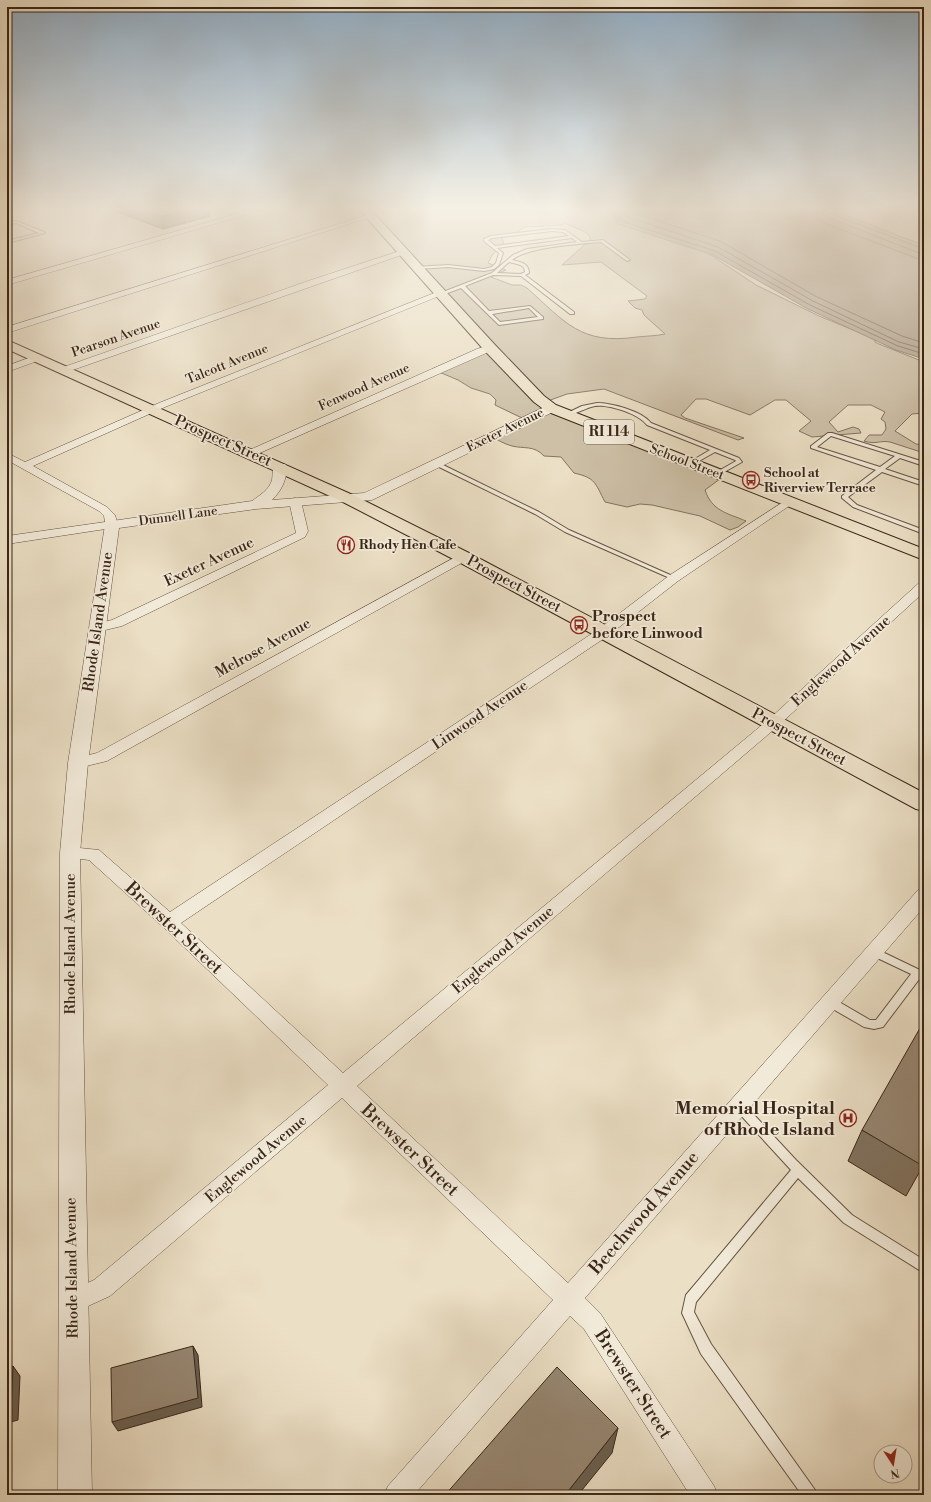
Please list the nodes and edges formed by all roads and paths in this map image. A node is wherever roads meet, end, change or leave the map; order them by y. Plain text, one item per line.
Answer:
1 (27, 277) edge
2 (168, 277) edge
3 (329, 277) edge
4 (425, 277) edge
5 (485, 277) edge
6 (525, 277) edge
7 (7, 283) edge
8 (462, 286) junction
9 (440, 294) junction
10 (488, 313) junction
11 (572, 313) dead end
12 (7, 330) edge
13 (7, 344) edge
14 (490, 348) junction
15 (37, 358) junction
16 (7, 369) edge
17 (64, 370) junction
18 (551, 408) junction
19 (153, 410) junction
20 (566, 415) junction
21 (714, 450) junction
22 (249, 454) junction
23 (7, 456) edge
24 (899, 456) junction
25 (437, 464) junction
26 (690, 464) junction
27 (924, 464) edge
28 (26, 465) junction
29 (280, 466) junction
30 (880, 469) junction
31 (717, 474) junction
32 (924, 484) edge
33 (350, 499) junction
34 (295, 501) junction
35 (788, 502) junction
36 (256, 505) junction
37 (112, 525) junction
38 (924, 532) edge
39 (7, 540) edge
40 (924, 555) edge
41 (463, 556) junction
42 (674, 578) junction
43 (924, 585) edge
44 (97, 628) junction
45 (604, 632) junction
46 (773, 723) junction
47 (78, 763) junction
48 (924, 803) edge
49 (70, 853) junction
50 (924, 895) edge
51 (169, 922) junction
52 (874, 952) junction
53 (921, 974) edge
54 (830, 1002) junction
55 (342, 1086) junction
56 (738, 1106) junction
57 (798, 1170) junction
58 (924, 1268) edge
59 (568, 1300) junction
60 (72, 1302) junction
61 (407, 1490) edge
62 (75, 1495) edge
63 (705, 1495) edge
64 (810, 1495) edge

1 - 7 street
2 - 12 street
3 - 17 street, Pearson Avenue
4 - 9 main road, School Street / RI 114
5 - 8 lane
6 - 11 lane
8 - 9 lane
8 - 10 lane
9 - 14 main road, School Street / RI 114
9 - 19 street, Talcott Avenue
10 - 10 lane
13 - 15 main road, Prospect Street
14 - 18 main road, School Street / RI 114
14 - 22 street, Fenwood Avenue
15 - 16 street
15 - 17 main road, Prospect Street
17 - 19 main road, Prospect Street
18 - 20 main road, School Street / RI 114
18 - 25 street, Exeter Avenue
19 - 22 main road, Prospect Street
19 - 28 street, Talcott Avenue
20 - 21 lane
20 - 26 main road, School Street / RI 114
21 - 26 lane
21 - 31 lane
22 - 29 main road, Prospect Street
23 - 28 street
24 - 27 lane
24 - 30 lane
24 - 30 lane
25 - 33 street, Exeter Avenue
25 - 42 lane
26 - 31 main road, School Street / RI 114
28 - 37 street
29 - 33 main road, Prospect Street
29 - 36 street
30 - 32 lane
30 - 38 lane
31 - 35 main road, School Street / RI 114
33 - 34 street, Dunnell Lane
33 - 41 main road, Prospect Street
34 - 36 street, Dunnell Lane
34 - 44 street, Exeter Avenue
35 - 40 main road, School Street / RI 114
35 - 42 street, Linwood Avenue
36 - 37 street, Dunnell Lane
37 - 39 street, Dunnell Lane
37 - 44 street, Rhode Island Avenue
41 - 45 main road, Prospect Street
41 - 47 street, Melrose Avenue
42 - 45 street, Linwood Avenue
43 - 46 street, Englewood Avenue
44 - 47 street, Rhode Island Avenue
45 - 46 main road, Prospect Street
45 - 51 street, Linwood Avenue
46 - 48 main road, Prospect Street
46 - 55 street, Englewood Avenue
47 - 49 street, Rhode Island Avenue
49 - 51 street, Brewster Street
49 - 60 street, Rhode Island Avenue
50 - 52 street, Beechwood Avenue
51 - 55 street, Brewster Street
52 - 53 lane
52 - 54 street, Beechwood Avenue
53 - 54 lane
54 - 56 street, Beechwood Avenue
55 - 59 street, Brewster Street
55 - 60 street, Englewood Avenue
56 - 57 lane
56 - 59 street, Beechwood Avenue
57 - 58 lane
57 - 64 lane
59 - 61 street, Beechwood Avenue
59 - 63 street, Brewster Street
60 - 62 street, Rhode Island Avenue

